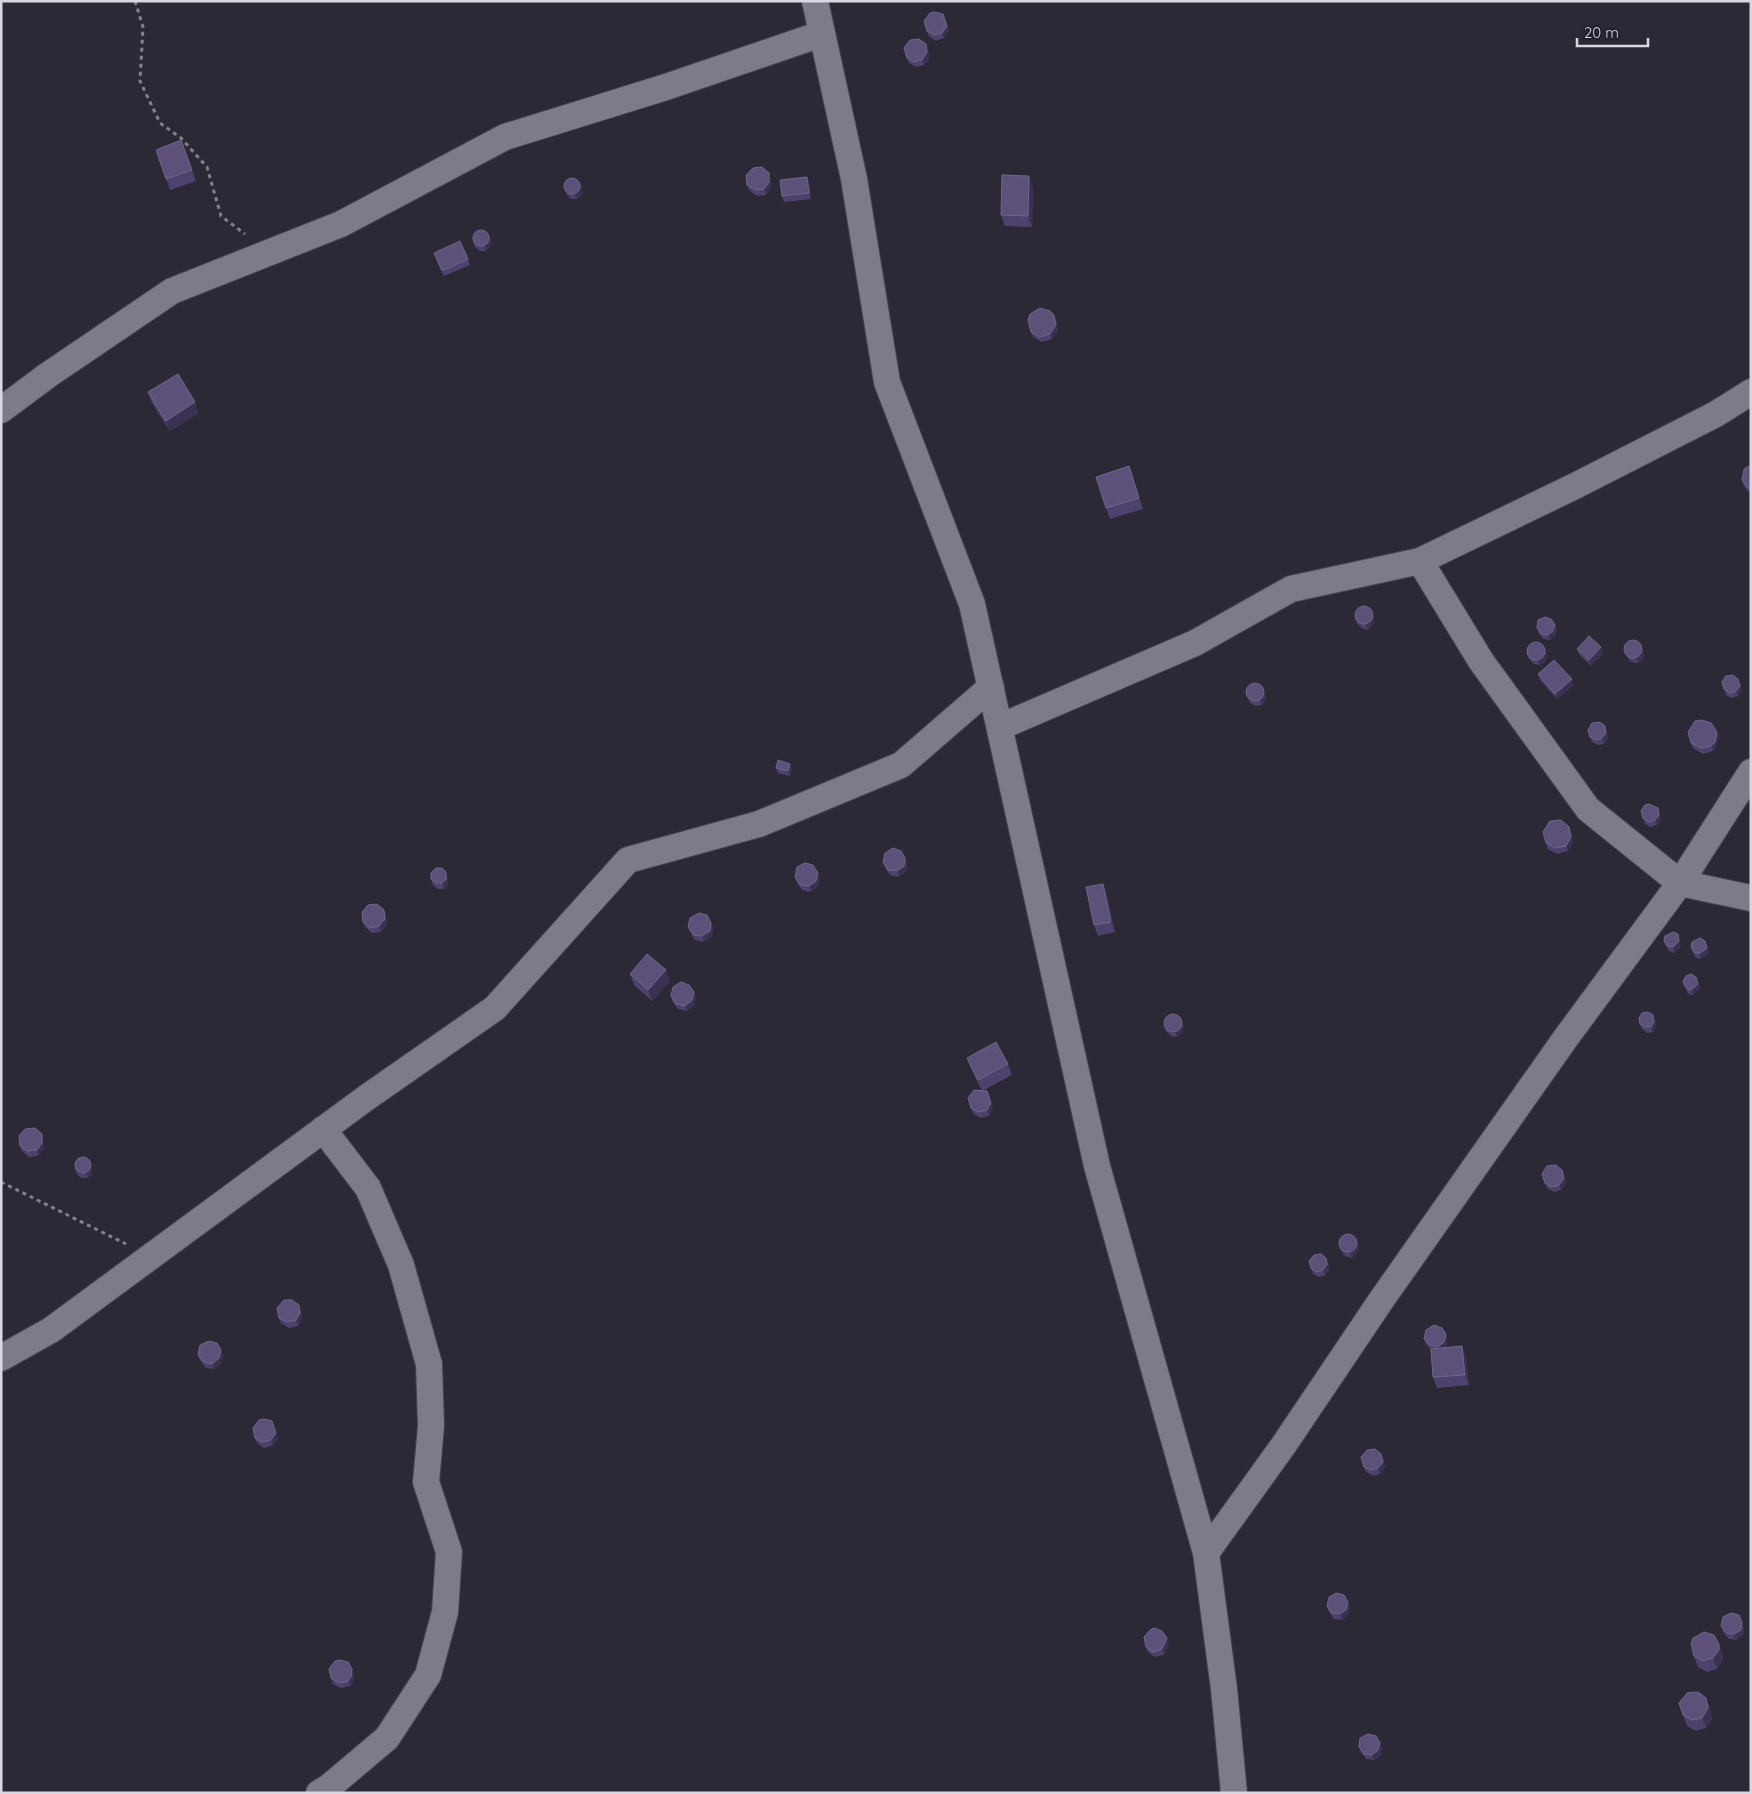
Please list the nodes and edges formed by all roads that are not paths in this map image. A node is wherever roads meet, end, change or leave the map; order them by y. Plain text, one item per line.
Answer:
1 (815, 1) edge
2 (821, 34) junction
3 (1751, 392) edge
4 (1, 410) edge
5 (1420, 561) junction
6 (991, 687) junction
7 (1000, 727) junction
8 (1751, 772) edge
9 (1680, 883) junction
10 (1751, 898) edge
11 (323, 1130) junction
12 (1, 1358) edge
13 (1206, 1553) junction
14 (319, 1793) edge
15 (1234, 1793) edge

1 - 2 street
2 - 4 street
2 - 6 street
3 - 5 street
5 - 7 street
5 - 9 street
6 - 7 street
6 - 11 street
7 - 13 street
8 - 9 street
9 - 10 street
9 - 13 street
11 - 12 street
11 - 14 street
13 - 15 street

